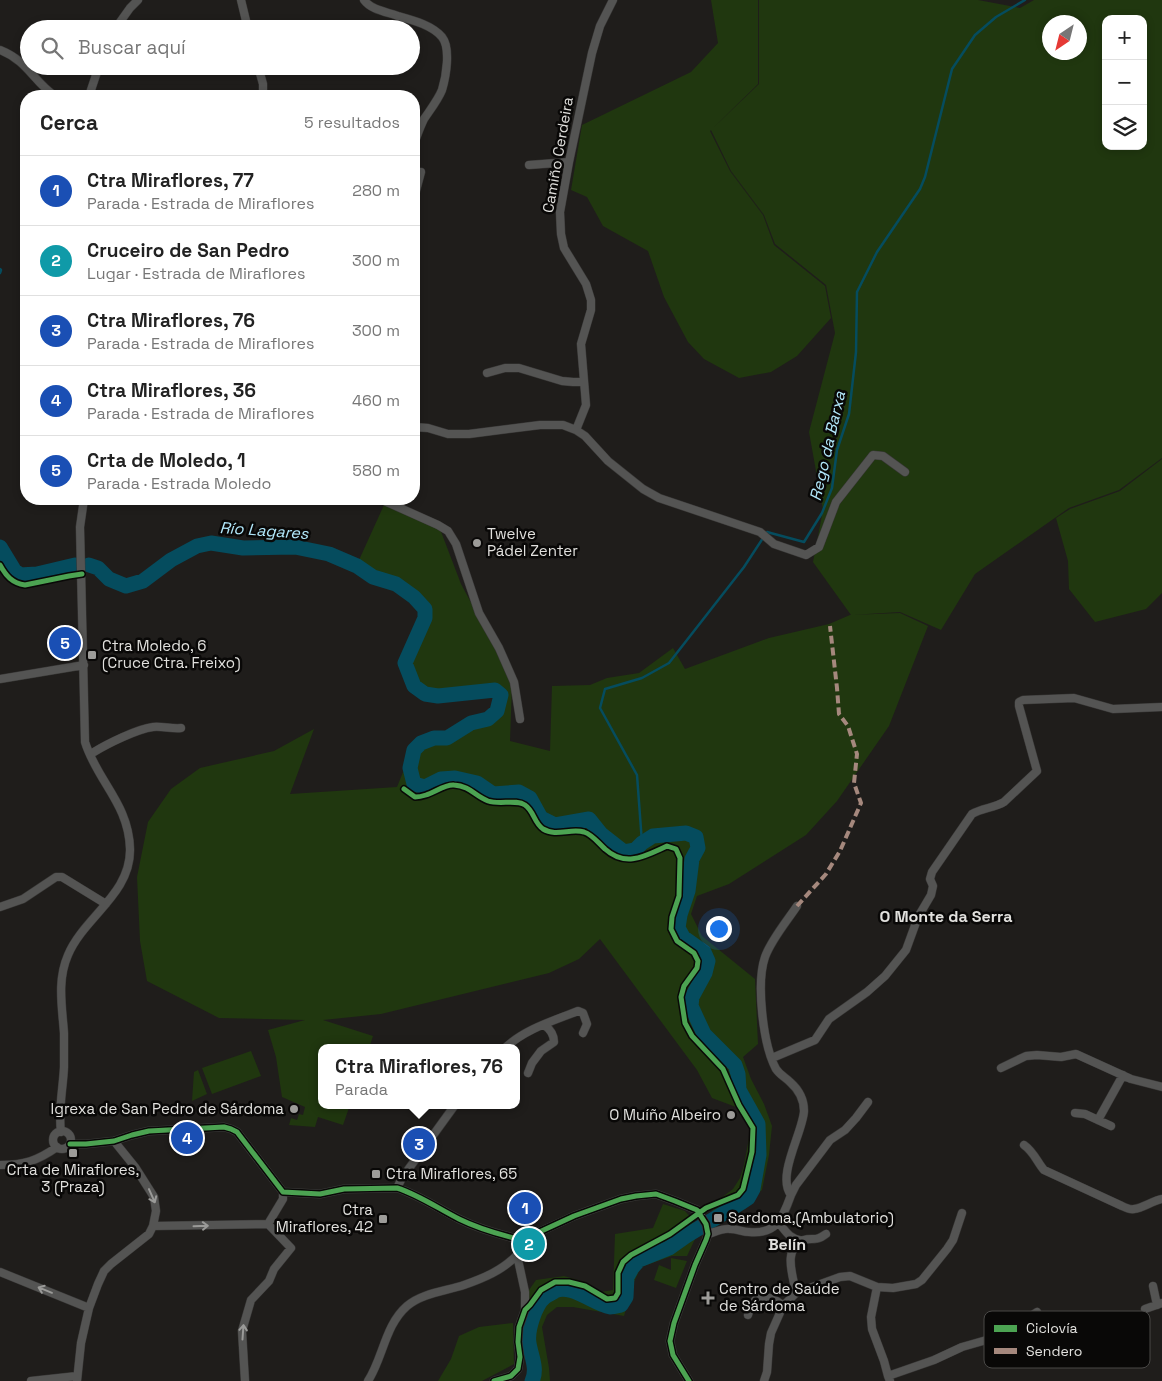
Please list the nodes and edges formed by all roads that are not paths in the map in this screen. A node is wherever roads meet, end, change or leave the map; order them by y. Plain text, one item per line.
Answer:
1 (138, 0) edge
2 (241, 0) edge
3 (364, 0) edge
4 (613, 0) edge
5 (121, 20) edge
6 (246, 20) edge
7 (411, 20) edge
8 (420, 24) edge
9 (0, 50) edge
10 (20, 61) edge
11 (33, 75) edge
12 (96, 75) edge
13 (260, 75) edge
14 (48, 90) edge
15 (92, 90) edge
16 (262, 90) edge
17 (420, 130) edge
18 (568, 162) junction
19 (529, 165) dead end
20 (487, 373) dead end
21 (584, 382) junction
22 (420, 428) edge
23 (576, 430) junction
24 (905, 472) dead end
25 (83, 505) edge
26 (393, 505) edge
27 (84, 665) junction
28 (0, 679) edge
29 (1162, 707) edge
30 (520, 719) dead end
31 (181, 728) dead end
32 (94, 752) dead end
33 (106, 904) junction
34 (797, 906) dead end
35 (0, 907) edge
36 (544, 1025) junction
37 (583, 1033) dead end
38 (509, 1044) edge
39 (772, 1058) junction
40 (1001, 1068) dead end
41 (528, 1073) dead end
42 (1123, 1075) junction
43 (1162, 1087) edge
44 (868, 1102) dead end
45 (452, 1109) edge
46 (1076, 1113) dead end
47 (1098, 1120) junction
48 (1111, 1126) dead end
49 (61, 1132) junction
50 (114, 1141) junction
51 (70, 1144) junction
52 (1024, 1145) dead end
53 (57, 1147) junction
54 (0, 1165) edge
55 (397, 1188) junction
56 (283, 1192) junction
57 (791, 1195) junction
58 (1162, 1199) edge
59 (962, 1213) dead end
60 (779, 1223) junction
61 (268, 1224) junction
62 (153, 1226) junction
63 (707, 1232) junction
64 (826, 1234) dead end
65 (522, 1240) junction
66 (802, 1241) junction
67 (517, 1254) junction
68 (0, 1272) edge
69 (1153, 1286) dead end
70 (877, 1287) junction
71 (796, 1293) junction
72 (1159, 1304) edge
73 (783, 1306) junction
74 (90, 1308) junction
75 (1145, 1309) dead end
76 (748, 1315) dead end
77 (984, 1341) edge
78 (77, 1378) edge
79 (889, 1379) edge
80 (31, 1381) edge
81 (245, 1381) edge
82 (368, 1381) edge
83 (494, 1381) edge
84 (689, 1381) edge
85 (764, 1381) edge

1 - 5 street
2 - 6 street
3 - 7 street
4 - 18 street, Camiño Cerdeira
8 - 17 street
9 - 10 street
11 - 14 street
12 - 15 street
13 - 16 street
18 - 19 street
18 - 21 street, Camiño Cerdeira
20 - 21 street
21 - 23 street, Camiño Cerdeira
22 - 23 street
23 - 24 street
25 - 27 street
26 - 30 street
27 - 28 street
27 - 33 street
29 - 39 street
31 - 32 street
33 - 35 street
33 - 49 street
34 - 39 street
36 - 37 street
36 - 38 street
36 - 41 street
39 - 57 street
40 - 42 street
42 - 43 street
42 - 47 street
44 - 57 street
45 - 55 street
46 - 47 street
47 - 48 street
49 - 51 street
49 - 53 street
50 - 51 street
50 - 56 street
50 -> 62 street
51 - 53 street
52 - 58 street
53 - 54 street
55 - 56 street
55 - 65 street
56 - 61 street
57 - 60 street
59 - 70 street
60 - 63 street
60 - 66 street
62 -> 61 street
81 -> 61 street
62 - 74 street
63 - 65 street
63 - 84 street
64 - 66 street
65 - 67 street
66 - 71 street
67 - 82 street
67 - 83 street
74 -> 68 street
69 - 72 street
70 - 71 street
70 - 79 street
71 - 73 street
72 - 75 street
73 - 76 street
73 - 85 street
74 - 78 street
77 - 79 street
78 - 80 street

